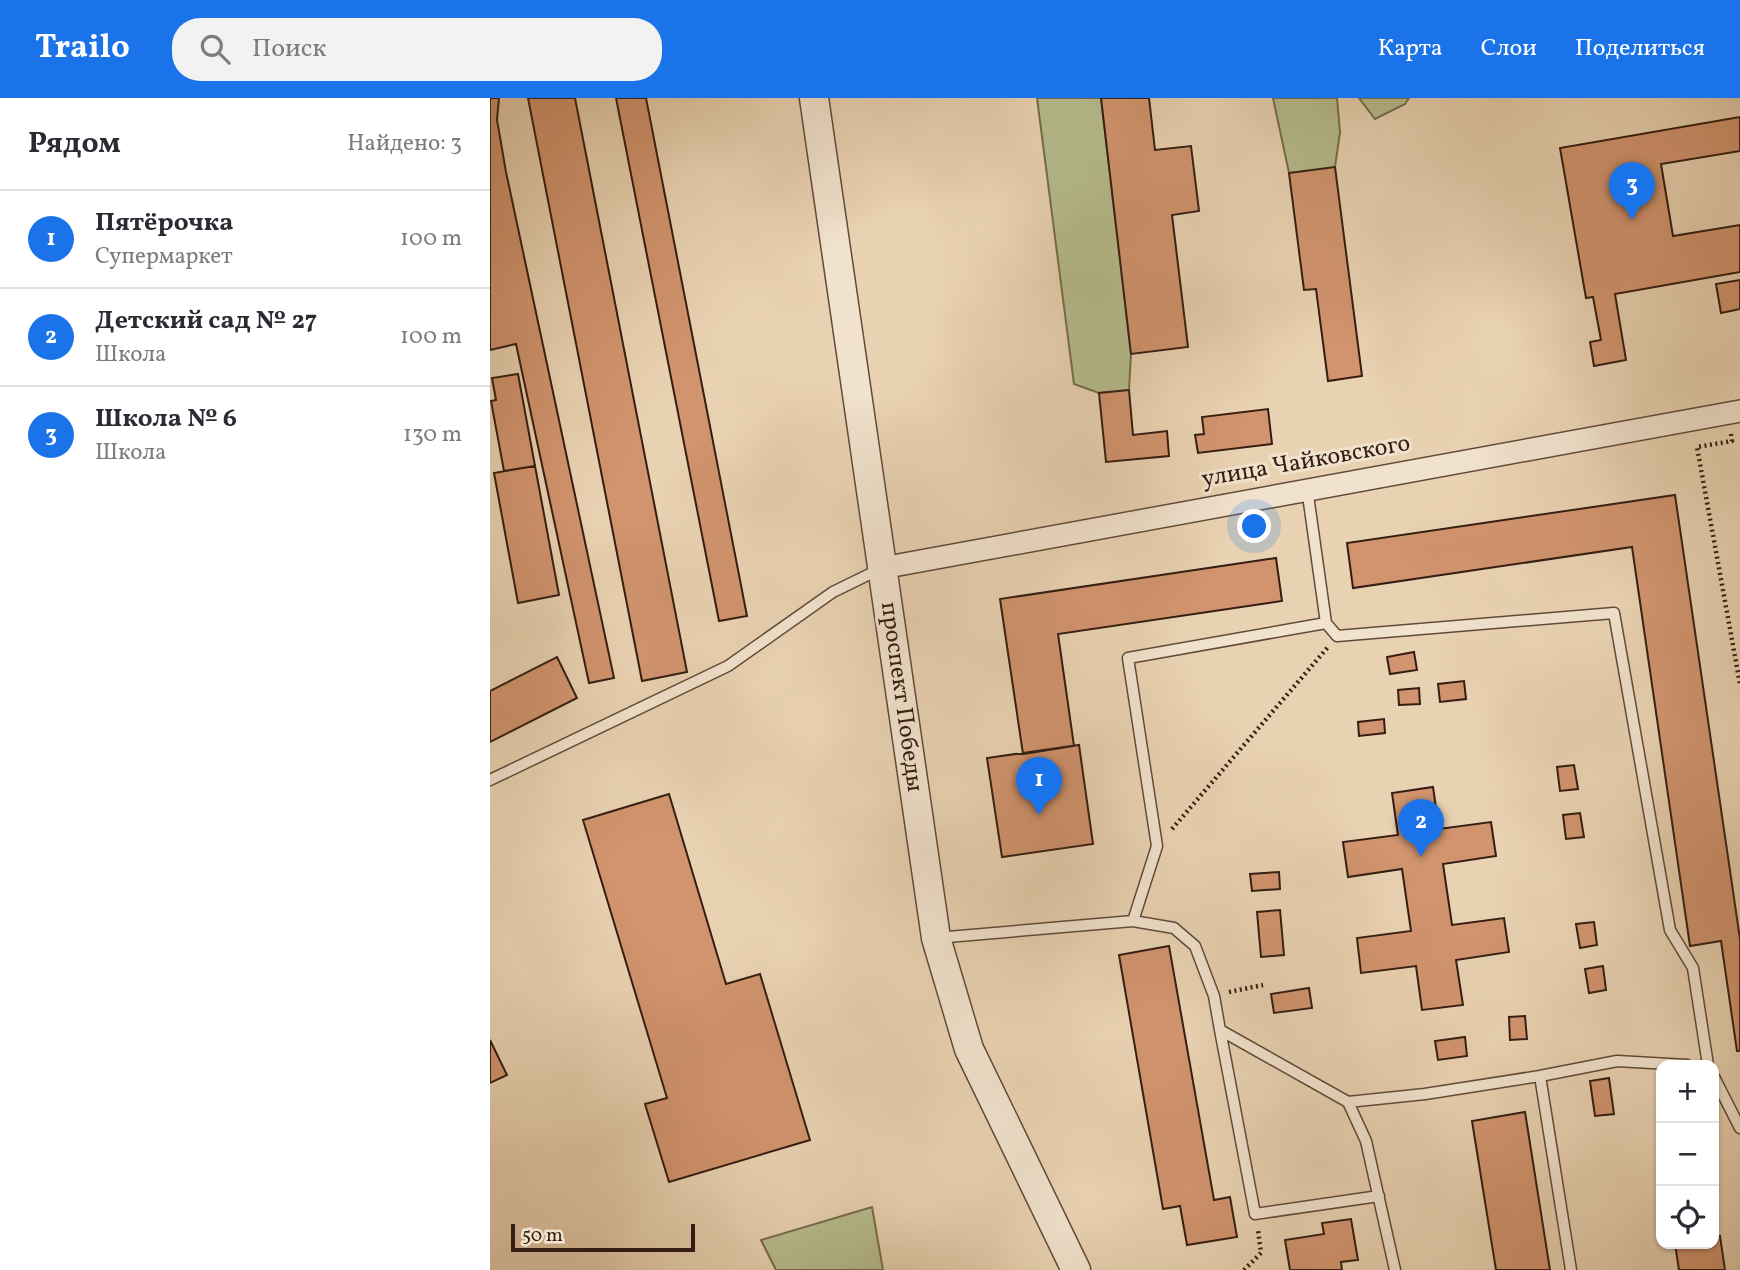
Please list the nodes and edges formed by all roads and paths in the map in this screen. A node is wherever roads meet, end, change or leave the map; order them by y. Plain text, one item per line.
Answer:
1 (814, 98) edge
2 (1734, 412) edge
3 (1307, 488) junction
4 (882, 568) junction
5 (1326, 623) junction
6 (1338, 636) junction
7 (1740, 684) edge
8 (490, 780) edge
9 (1157, 846) junction
10 (1133, 921) junction
11 (936, 938) junction
12 (1264, 985) dead end
13 (1214, 996) junction
14 (1220, 1030) junction
15 (1707, 1060) edge
16 (1656, 1063) edge
17 (1540, 1076) junction
18 (1719, 1087) edge
19 (1348, 1102) junction
20 (1740, 1128) edge
21 (1379, 1196) junction
22 (1255, 1214) junction
23 (1076, 1270) edge
24 (1244, 1270) edge
25 (1395, 1270) edge
26 (1571, 1270) edge

1 - 4 street, проспект Победы
2 - 3 street, улица Чайковского
2 - 7 path
3 - 4 street, улица Чайковского
3 - 5 lane
4 - 8 lane
4 - 11 street, проспект Победы
5 - 6 lane
5 - 9 lane
6 - 9 path
6 - 15 lane
9 - 10 lane
10 - 11 lane
10 - 13 lane
11 - 23 street, проспект Победы
12 - 13 path
13 - 14 lane
14 - 19 lane
14 - 22 lane
16 - 17 lane
17 - 19 lane
17 - 26 lane
18 - 20 lane
19 - 21 lane
21 - 22 lane
21 - 25 lane
22 - 24 path

